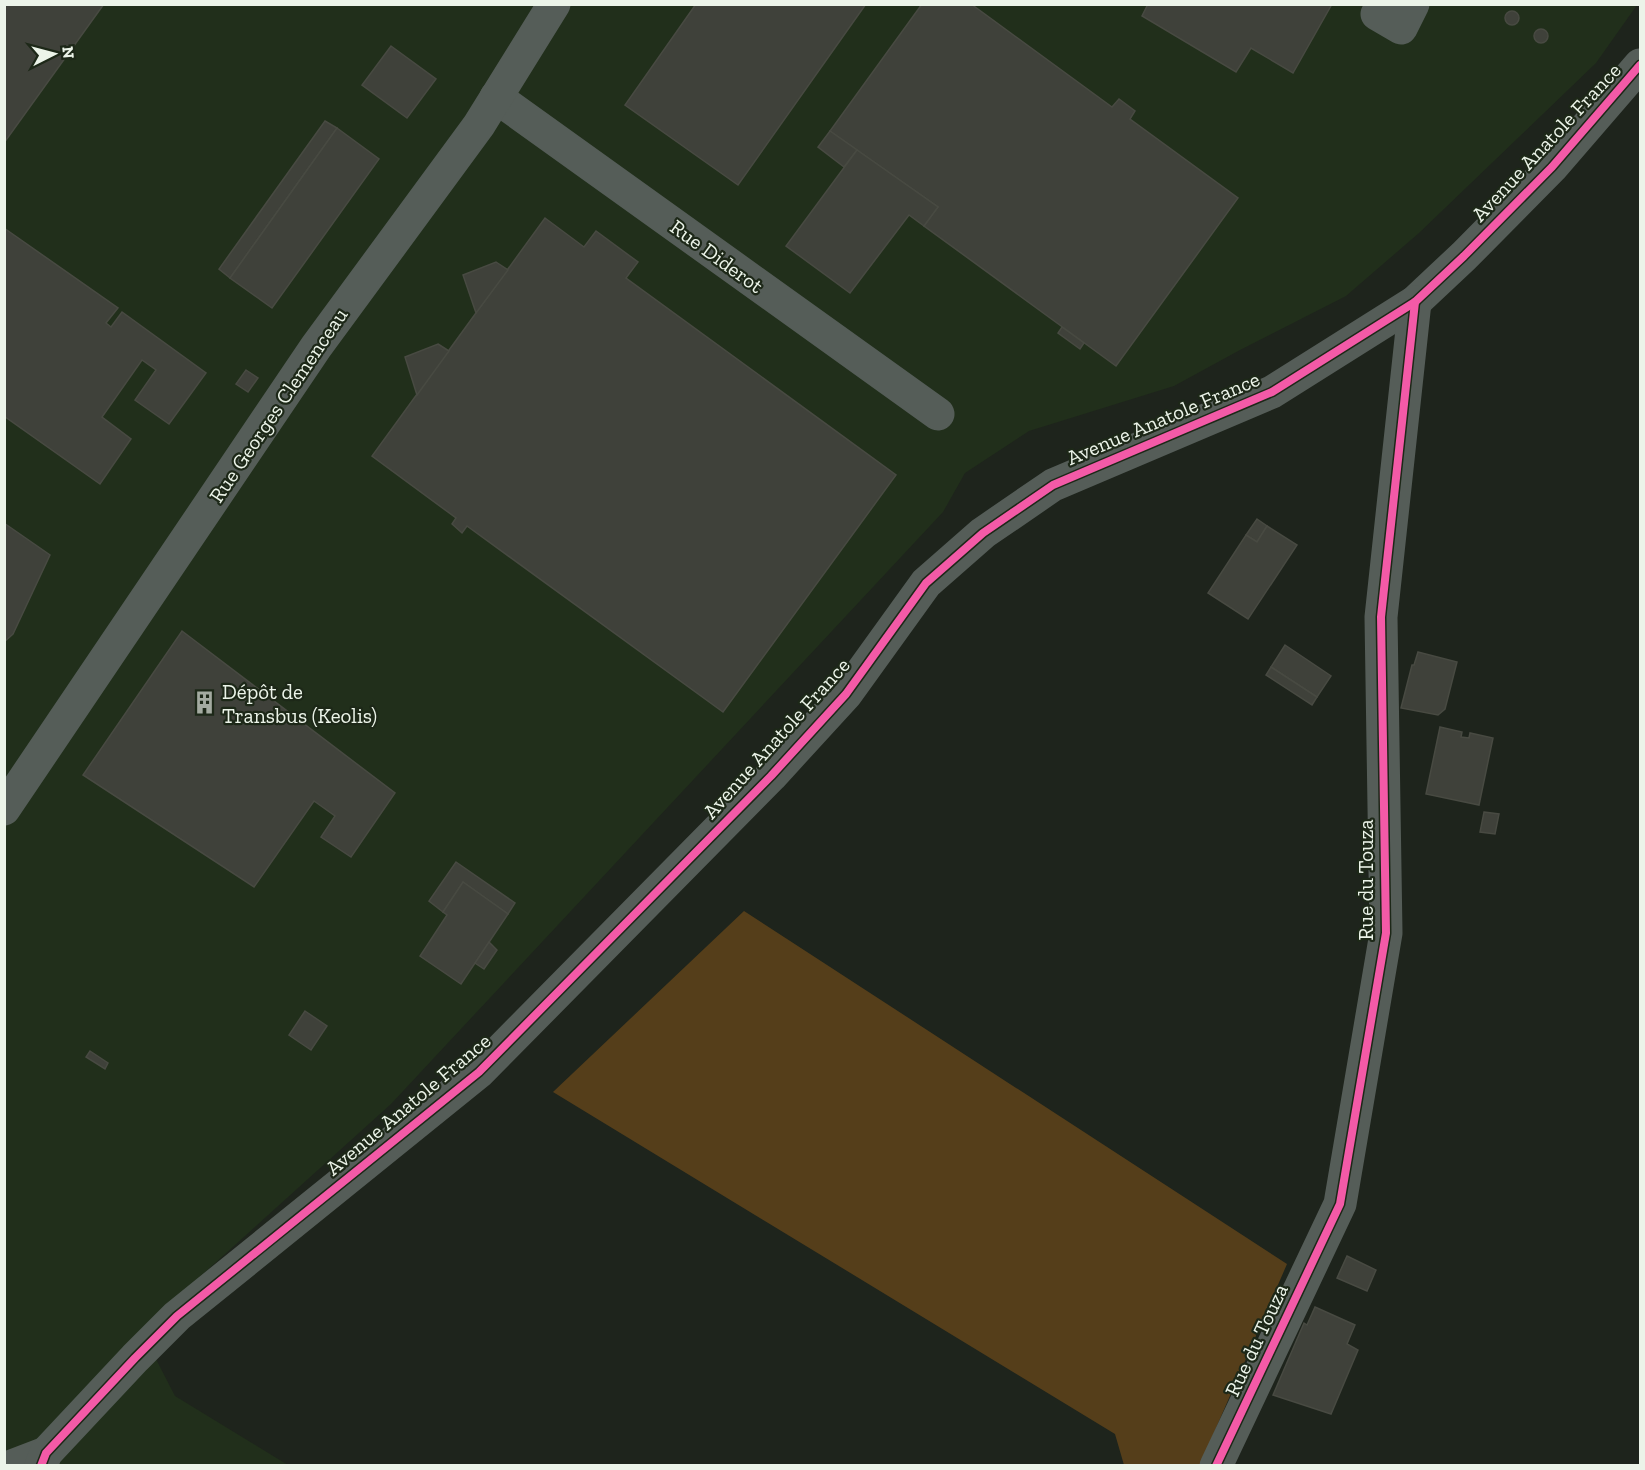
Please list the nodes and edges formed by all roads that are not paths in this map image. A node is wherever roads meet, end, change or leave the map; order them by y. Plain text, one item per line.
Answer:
1 (554, 4) edge
2 (1413, 4) edge
3 (1377, 14) dead end
4 (1641, 65) edge
5 (496, 98) junction
6 (1415, 302) junction
7 (938, 414) dead end
8 (4, 809) edge
9 (44, 1459) edge
10 (12, 1466) edge
11 (1216, 1466) edge

1 - 5 street, Rue Georges Clemenceau
2 - 3 street
4 - 6 street, Avenue Anatole France
5 - 7 street, Rue Diderot
5 - 8 street, Rue Georges Clemenceau
6 - 9 street, Avenue Anatole France
6 - 11 street, Rue du Touza
9 - 10 street, Avenue Anatole France

